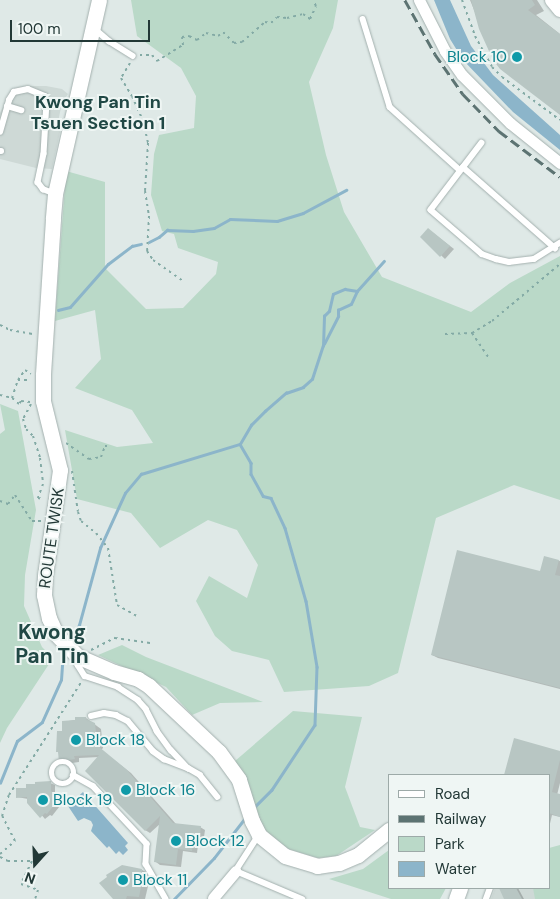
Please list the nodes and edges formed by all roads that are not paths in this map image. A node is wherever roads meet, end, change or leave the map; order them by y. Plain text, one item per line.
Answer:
1 (99, 0) edge
2 (419, 0) edge
3 (552, 0) edge
4 (560, 10) edge
5 (363, 19) dead end
6 (92, 26) junction
7 (133, 56) road end
8 (7, 106) junction
9 (21, 110) dead end
10 (0, 132) edge
11 (482, 143) dead end
12 (560, 163) edge
13 (462, 169) junction
14 (55, 194) junction
15 (560, 243) edge
16 (555, 248) junction
17 (72, 651) junction
18 (91, 716) dead end
19 (188, 768) junction
20 (73, 775) dead end
21 (218, 797) dead end
22 (388, 831) edge
23 (259, 835) junction
24 (236, 870) junction
25 (213, 898) dead end
26 (166, 899) edge
27 (302, 899) edge

1 - 6 main road, ROUTE TWISK
2 - 12 street
3 - 4 street
5 - 13 lane
6 - 7 lane
6 - 14 main road, ROUTE TWISK
8 - 9 lane
8 - 10 lane
8 - 14 lane
11 - 13 lane
13 - 16 lane
13 - 16 lane
14 - 17 main road, ROUTE TWISK
15 - 16 lane
17 - 19 lane
17 - 23 main road
18 - 19 lane
19 - 21 lane
20 - 26 lane
22 - 23 main road
23 - 24 lane
24 - 25 street
24 - 27 lane

